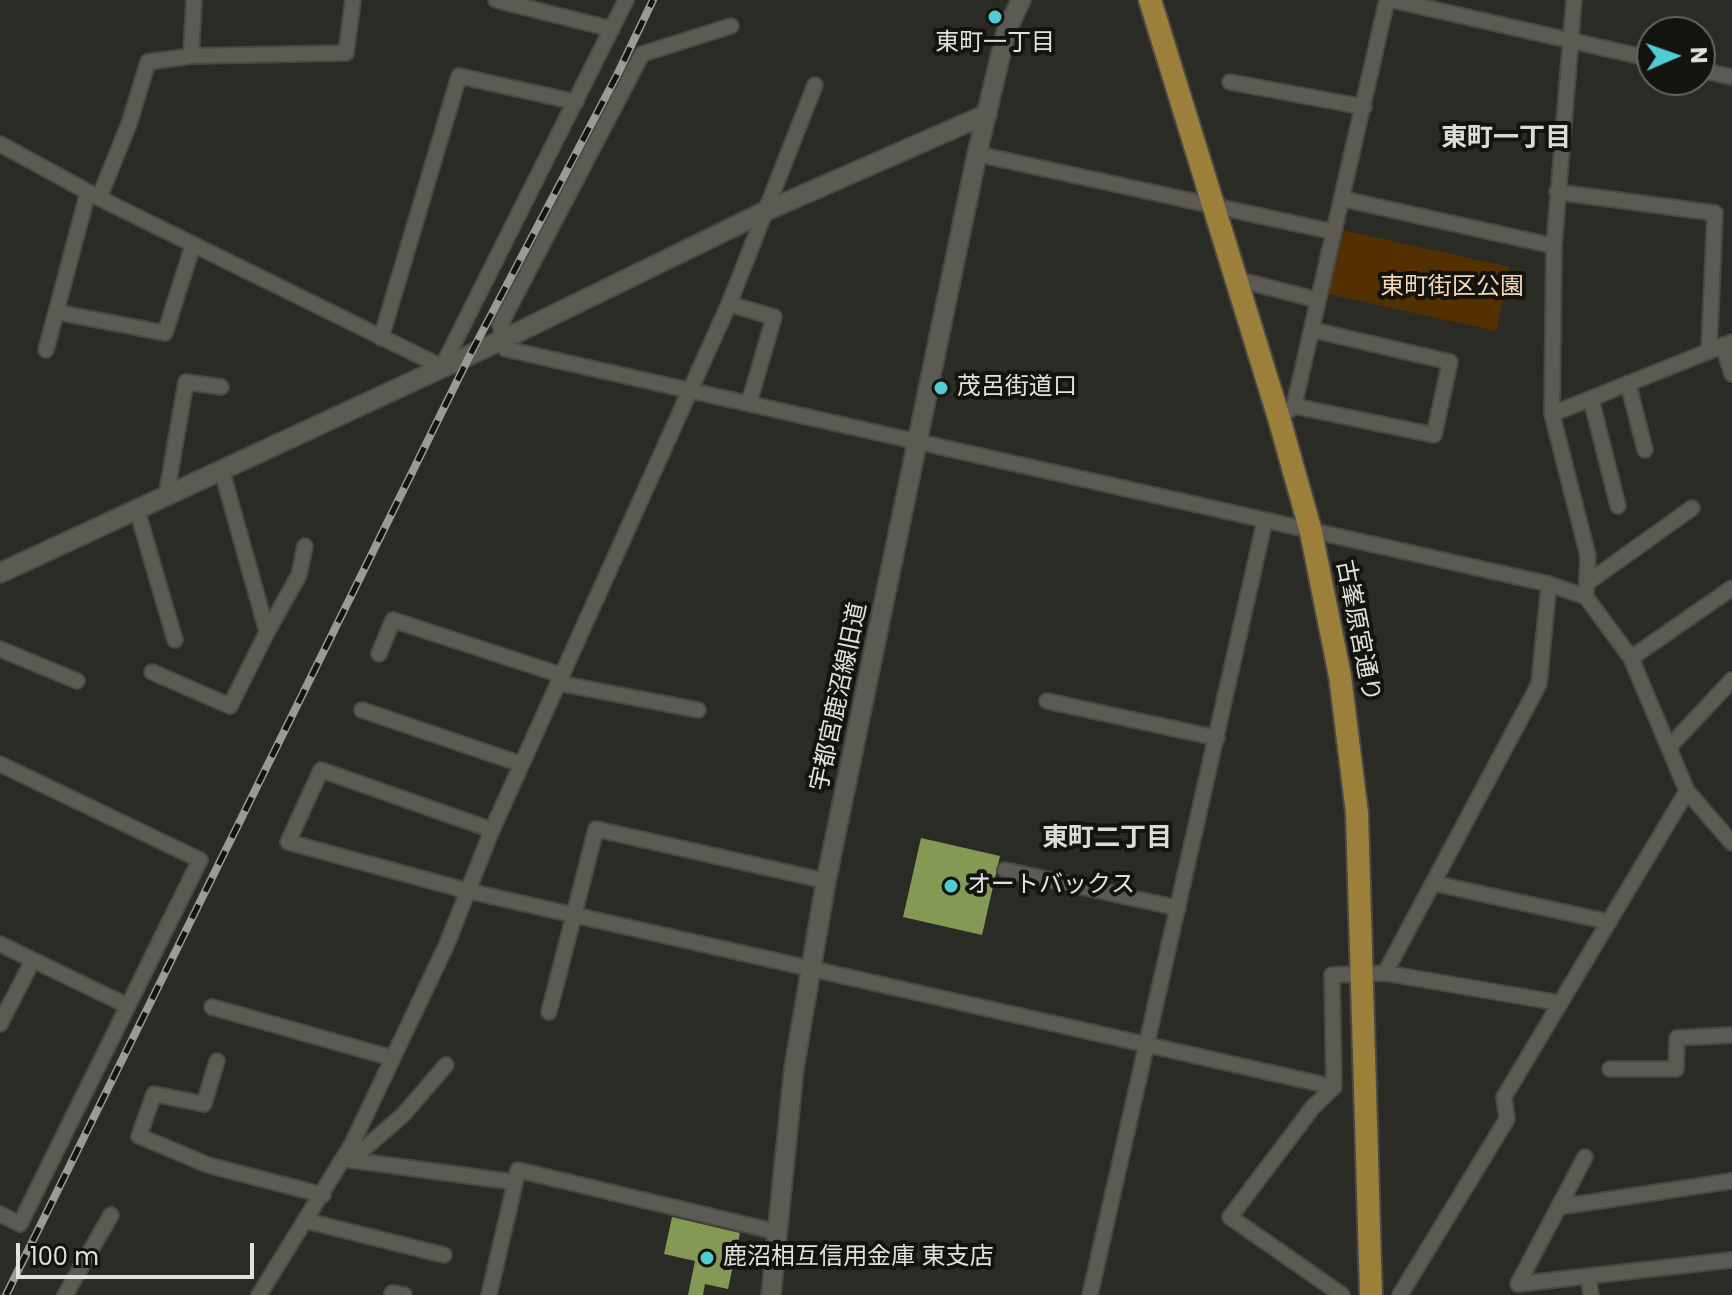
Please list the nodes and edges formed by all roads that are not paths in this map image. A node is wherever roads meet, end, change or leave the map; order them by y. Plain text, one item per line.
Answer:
1 (194, 0) edge
2 (353, 0) edge
3 (496, 0) edge
4 (626, 0) edge
5 (1021, 0) edge
6 (1150, 0) edge
7 (1390, 0) edge
8 (1574, 0) edge
9 (731, 26) dead end
10 (612, 29) junction
11 (1571, 42) junction
12 (191, 56) junction
13 (1636, 56) edge
14 (1230, 82) dead end
15 (815, 85) dead end
16 (576, 102) junction
17 (1364, 107) junction
18 (987, 114) junction
19 (0, 144) edge
20 (977, 154) junction
21 (1557, 192) junction
22 (94, 195) junction
23 (1343, 199) junction
24 (1213, 206) junction
25 (766, 211) junction
26 (1334, 232) junction
27 (193, 245) junction
28 (1554, 246) junction
29 (1236, 279) junction
30 (1318, 300) junction
31 (729, 304) junction
32 (56, 312) junction
33 (1313, 330) junction
34 (381, 338) junction
35 (502, 340) junction
36 (1721, 346) edge
37 (46, 350) dead end
38 (442, 367) junction
39 (1732, 374) edge
40 (1628, 383) junction
41 (221, 387) dead end
42 (691, 392) junction
43 (1591, 399) junction
44 (749, 403) junction
45 (1287, 412) junction
46 (1552, 414) junction
47 (917, 443) junction
48 (1645, 450) dead end
49 (222, 471) junction
50 (166, 497) junction
51 (1618, 506) dead end
52 (1692, 508) dead end
53 (137, 510) junction
54 (1265, 520) junction
55 (1311, 532) junction
56 (305, 546) dead end
57 (0, 573) edge
58 (1549, 584) junction
59 (1732, 588) edge
60 (1587, 590) junction
61 (267, 632) junction
62 (175, 640) dead end
63 (0, 649) edge
64 (379, 654) dead end
65 (1631, 658) junction
66 (152, 672) dead end
67 (560, 679) junction
68 (1732, 680) edge
69 (77, 681) dead end
70 (1047, 701) dead end
71 (362, 710) dead end
72 (698, 710) dead end
73 (1217, 738) junction
74 (1670, 746) junction
75 (0, 764) edge
76 (521, 764) junction
77 (1687, 791) junction
78 (492, 830) junction
79 (1731, 838) edge
80 (1005, 870) dead end
81 (826, 881) junction
82 (1433, 883) junction
83 (468, 891) junction
84 (1178, 908) junction
85 (574, 913) junction
86 (1609, 922) junction
87 (0, 944) edge
88 (33, 960) junction
89 (809, 970) junction
90 (1374, 974) junction
91 (1560, 1003) junction
92 (128, 1006) junction
93 (212, 1007) dead end
94 (549, 1012) dead end
95 (0, 1024) edge
96 (1732, 1035) edge
97 (1147, 1046) junction
98 (392, 1058) junction
99 (217, 1061) dead end
100 (446, 1065) dead end
101 (1610, 1069) dead end
102 (1334, 1087) junction
103 (1585, 1157) dead end
104 (347, 1159) junction
105 (1732, 1181) edge
106 (514, 1182) junction
107 (323, 1195) junction
108 (1559, 1207) junction
109 (0, 1214) edge
110 (111, 1215) dead end
111 (307, 1221) junction
112 (777, 1232) junction
113 (444, 1255) dead end
114 (1732, 1260) edge
115 (1588, 1276) junction
116 (1516, 1289) edge
117 (65, 1295) edge
118 (259, 1295) edge
119 (489, 1295) edge
120 (771, 1295) edge
121 (1090, 1295) edge
122 (1342, 1295) edge
123 (1371, 1295) edge
124 (1400, 1295) edge
125 (1591, 1295) edge

1 - 12 street
2 - 12 street
3 - 10 street
4 - 10 street
5 - 18 street, 宇都宮鹿沼線旧道
6 - 24 main road, 古峯原宮通り
7 - 11 street
7 - 17 street
8 - 11 street
9 - 35 street
10 - 16 street
11 - 13 street
11 - 21 street
12 - 22 street
14 - 17 street
15 - 25 street
16 - 34 street
16 - 38 street
17 - 23 street
18 - 20 street, 宇都宮鹿沼線旧道
18 - 25 street
19 - 22 street
20 - 24 street
20 - 47 street, 宇都宮鹿沼線旧道
21 - 28 street
21 - 36 street
22 - 27 street
22 - 32 street
23 - 26 street
23 - 28 street
24 - 26 street
24 - 29 main road, 古峯原宮通り
25 - 31 street
25 - 35 street
26 - 30 street
27 - 32 street
27 - 34 street
28 - 46 street
29 - 30 street
29 - 45 main road, 古峯原宮通り
30 - 33 street
31 - 42 street
31 - 44 street
32 - 37 street
33 - 45 street
33 - 45 street
34 - 38 street
35 - 38 street
35 - 42 street
36 - 39 street
36 - 40 street
38 - 49 street
40 - 43 street
40 - 48 street
41 - 50 street
42 - 44 street
42 - 67 street
43 - 46 street
43 - 51 street
44 - 47 street
45 - 55 main road, 古峯原宮通り
46 - 60 street
47 - 54 street
47 - 81 street, 宇都宮鹿沼線旧道
49 - 50 street
49 - 61 street
50 - 53 street
52 - 60 street
53 - 57 street
53 - 62 street
54 - 55 street
54 - 73 street
55 - 58 street
55 - 90 main road, 古峯原宮通り
56 - 61 street
58 - 60 street
58 - 82 street
59 - 65 street
60 - 65 street
61 - 66 street
63 - 69 street
64 - 67 street
65 - 74 street
67 - 72 street
67 - 76 street
68 - 74 street
70 - 73 street
71 - 76 street
73 - 84 street
74 - 77 street
75 - 92 street
76 - 78 street
77 - 79 street
77 - 86 street
78 - 83 street
78 - 83 street
80 - 84 street
81 - 85 street
81 - 89 street, 宇都宮鹿沼線旧道
82 - 86 street
82 - 90 street
83 - 85 street
83 - 98 street
84 - 97 street
85 - 89 street
85 - 94 street
86 - 91 street
87 - 88 street
88 - 92 street
88 - 95 street
89 - 97 street
89 - 112 street, 宇都宮鹿沼線旧道
90 - 91 street
90 - 102 street
90 - 123 main road, 古峯原宮通り
91 - 124 street
92 - 109 street
93 - 98 street
96 - 101 street
97 - 102 street
97 - 121 street
98 - 104 street
99 - 107 street
100 - 104 street
102 - 122 street
103 - 108 street
104 - 106 street
104 - 107 street
105 - 108 street
106 - 112 street
106 - 119 street
107 - 111 street
108 - 116 street
110 - 117 street
111 - 113 street
111 - 118 street
112 - 120 street, 宇都宮鹿沼線旧道
114 - 115 street
115 - 116 street
115 - 125 street

